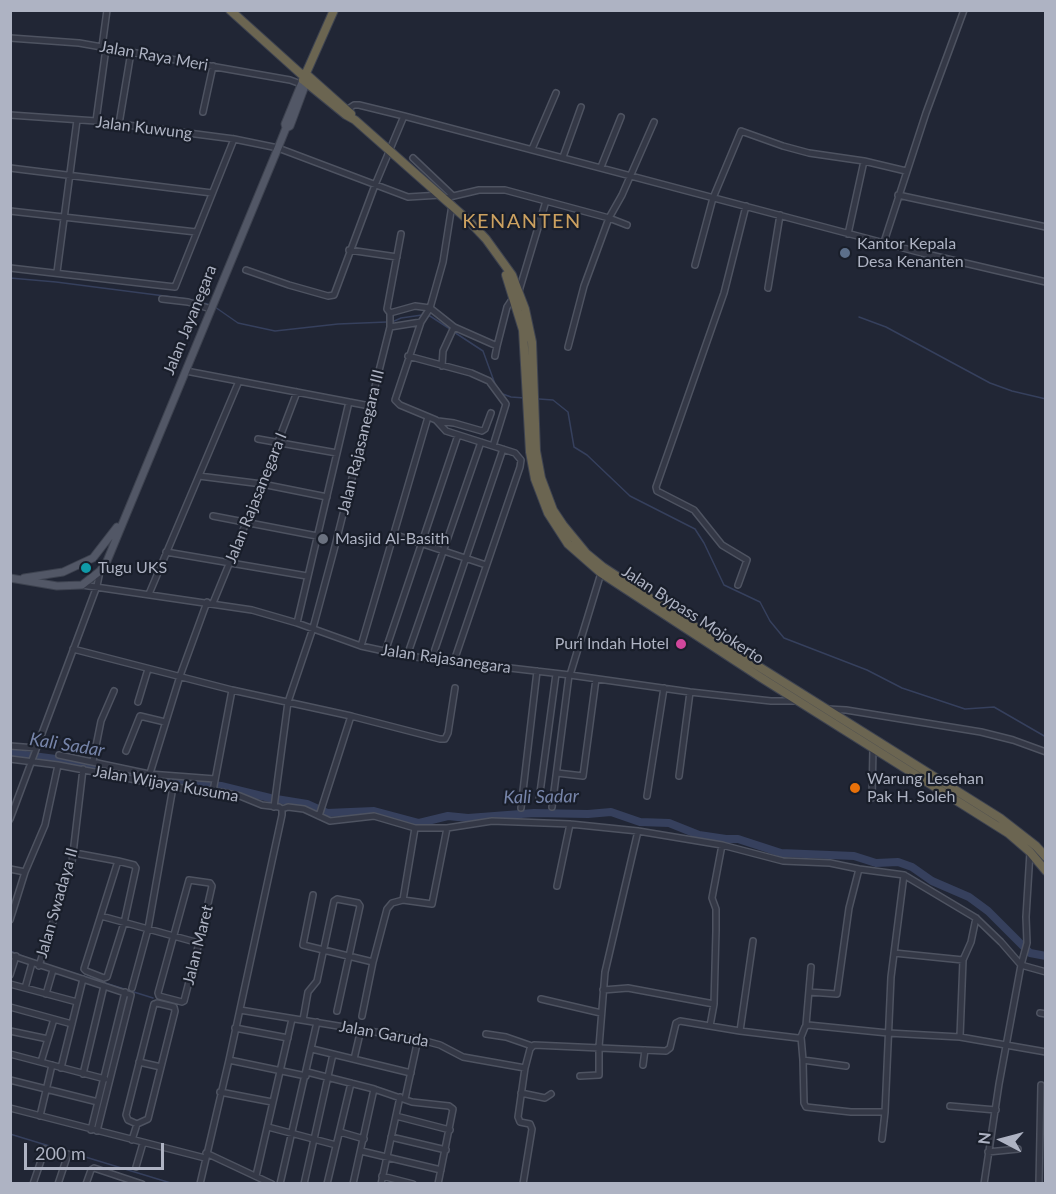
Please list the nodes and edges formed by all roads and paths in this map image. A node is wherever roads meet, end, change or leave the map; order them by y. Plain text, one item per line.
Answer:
1 (107, 10) edge
2 (230, 10) edge
3 (334, 10) edge
4 (964, 10) edge
5 (10, 38) edge
6 (104, 48) junction
7 (131, 52) junction
8 (213, 66) junction
9 (305, 76) junction
10 (556, 93) dead end
11 (581, 107) dead end
12 (348, 109) junction
13 (203, 112) dead end
14 (10, 115) edge
15 (404, 116) junction
16 (621, 117) dead end
17 (77, 120) junction
18 (355, 120) junction
19 (96, 121) junction
20 (654, 122) dead end
21 (119, 124) junction
22 (234, 139) junction
23 (278, 148) junction
24 (390, 149) junction
25 (532, 149) junction
26 (563, 157) junction
27 (413, 158) dead end
28 (864, 161) junction
29 (601, 167) junction
30 (10, 168) edge
31 (906, 171) junction
32 (630, 175) junction
33 (70, 176) junction
34 (375, 185) junction
35 (212, 193) junction
36 (898, 195) junction
37 (446, 196) junction
38 (713, 198) junction
39 (546, 201) junction
40 (452, 205) junction
41 (746, 207) junction
42 (10, 211) edge
43 (780, 215) junction
44 (64, 218) junction
45 (609, 218) junction
46 (627, 225) dead end
47 (1046, 227) edge
48 (196, 232) junction
49 (401, 234) dead end
50 (848, 234) junction
51 (884, 242) junction
52 (350, 250) junction
53 (397, 257) junction
54 (696, 265) dead end
55 (10, 268) edge
56 (246, 270) dead end
57 (57, 272) junction
58 (1046, 282) edge
59 (768, 288) dead end
60 (174, 289) junction
61 (517, 294) junction
62 (162, 299) dead end
63 (171, 299) junction
64 (211, 309) junction
65 (426, 314) junction
66 (390, 315) junction
67 (390, 326) junction
68 (452, 330) junction
69 (497, 346) junction
70 (568, 347) dead end
71 (408, 356) junction
72 (495, 356) dead end
73 (442, 366) junction
74 (186, 371) junction
75 (238, 381) junction
76 (297, 392) junction
77 (349, 402) junction
78 (370, 406) junction
79 (531, 408) junction
80 (491, 413) dead end
81 (428, 417) junction
82 (438, 421) junction
83 (458, 435) junction
84 (258, 439) dead end
85 (481, 442) junction
86 (278, 443) junction
87 (493, 446) junction
88 (503, 449) junction
89 (337, 453) junction
90 (199, 476) junction
91 (262, 484) junction
92 (327, 496) junction
93 (213, 516) dead end
94 (121, 522) junction
95 (246, 524) junction
96 (393, 534) junction
97 (317, 536) junction
98 (421, 544) junction
99 (97, 552) junction
100 (166, 552) junction
101 (444, 552) junction
102 (465, 559) junction
103 (107, 561) junction
104 (230, 562) junction
105 (486, 565) junction
106 (100, 571) junction
107 (63, 572) junction
108 (601, 573) junction
109 (307, 576) junction
110 (13, 578) edge
111 (82, 585) junction
112 (738, 585) dead end
113 (66, 586) junction
114 (97, 586) junction
115 (149, 594) junction
116 (210, 602) junction
117 (297, 622) junction
118 (313, 628) junction
119 (361, 646) junction
120 (73, 649) junction
121 (385, 652) junction
122 (407, 656) junction
123 (432, 658) junction
124 (454, 661) junction
125 (148, 669) junction
126 (537, 671) junction
127 (556, 674) junction
128 (570, 675) junction
129 (180, 676) junction
130 (596, 679) junction
131 (455, 688) dead end
132 (664, 688) junction
133 (232, 690) junction
134 (114, 691) dead end
135 (690, 692) junction
136 (810, 699) junction
137 (800, 701) junction
138 (138, 702) dead end
139 (288, 702) junction
140 (821, 710) junction
141 (351, 716) junction
142 (165, 722) junction
143 (10, 746) edge
144 (873, 748) junction
145 (35, 750) junction
146 (126, 751) dead end
147 (1046, 752) edge
148 (59, 755) dead end
149 (10, 759) edge
150 (32, 761) junction
151 (93, 761) junction
152 (58, 765) junction
153 (83, 770) junction
154 (557, 773) junction
155 (679, 776) dead end
156 (148, 778) junction
157 (214, 785) junction
158 (172, 788) junction
159 (647, 796) dead end
160 (872, 798) dead end
161 (539, 800) dead end
162 (275, 802) junction
163 (552, 807) dead end
164 (521, 808) dead end
165 (282, 809) junction
166 (319, 815) junction
167 (10, 819) edge
168 (570, 824) junction
169 (415, 828) junction
170 (447, 828) junction
171 (638, 831) junction
172 (722, 845) junction
173 (1030, 852) junction
174 (80, 854) dead end
175 (1046, 857) edge
176 (118, 861) junction
177 (10, 869) edge
178 (859, 869) junction
179 (1046, 871) edge
180 (26, 872) junction
181 (904, 875) junction
182 (557, 886) dead end
183 (313, 895) dead end
184 (403, 900) junction
185 (101, 916) junction
186 (976, 918) junction
187 (10, 920) edge
188 (124, 923) junction
189 (148, 929) junction
190 (175, 936) junction
191 (753, 941) dead end
192 (199, 943) junction
193 (325, 950) junction
194 (894, 953) junction
195 (13, 955) edge
196 (349, 956) junction
197 (963, 960) junction
198 (373, 962) junction
199 (32, 963) junction
200 (40, 964) junction
201 (1021, 965) junction
202 (811, 967) dead end
203 (52, 970) junction
204 (1046, 972) edge
205 (10, 975) edge
206 (83, 979) junction
207 (10, 984) edge
208 (104, 986) junction
209 (25, 988) junction
210 (603, 990) junction
211 (129, 991) junction
212 (809, 992) junction
213 (46, 994) junction
214 (541, 999) dead end
215 (77, 1002) junction
216 (714, 1004) junction
217 (10, 1007) edge
218 (240, 1010) junction
219 (337, 1011) dead end
220 (601, 1013) junction
221 (362, 1016) dead end
222 (292, 1018) junction
223 (54, 1019) junction
224 (303, 1020) junction
225 (317, 1022) junction
226 (72, 1024) junction
227 (806, 1025) junction
228 (710, 1026) junction
229 (235, 1028) junction
230 (361, 1029) junction
231 (10, 1031) edge
232 (740, 1031) junction
233 (888, 1033) junction
234 (486, 1034) dead end
235 (801, 1037) junction
236 (960, 1037) junction
237 (288, 1038) junction
238 (48, 1039) junction
239 (418, 1039) junction
240 (1007, 1045) junction
241 (532, 1046) junction
242 (599, 1047) junction
243 (312, 1049) junction
244 (645, 1050) junction
245 (1046, 1052) edge
246 (10, 1054) edge
247 (333, 1054) junction
248 (354, 1059) junction
249 (229, 1060) junction
250 (803, 1060) junction
251 (41, 1062) junction
252 (139, 1062) junction
253 (52, 1065) junction
254 (643, 1065) dead end
255 (846, 1066) dead end
256 (61, 1068) junction
257 (161, 1068) junction
258 (525, 1068) junction
259 (280, 1070) junction
260 (411, 1073) junction
261 (83, 1074) junction
262 (306, 1074) junction
263 (580, 1076) dead end
264 (328, 1078) junction
265 (10, 1080) edge
266 (106, 1080) junction
267 (351, 1083) junction
268 (1041, 1085) dead end
269 (46, 1089) junction
270 (374, 1089) junction
271 (220, 1092) junction
272 (521, 1093) junction
273 (551, 1094) dead end
274 (403, 1098) junction
275 (98, 1102) junction
276 (272, 1102) junction
277 (951, 1106) dead end
278 (10, 1108) edge
279 (996, 1110) junction
280 (885, 1112) junction
281 (40, 1116) junction
282 (396, 1116) junction
283 (137, 1124) junction
284 (268, 1126) junction
285 (94, 1130) junction
286 (450, 1130) junction
287 (339, 1132) junction
288 (293, 1133) junction
289 (391, 1137) junction
290 (1043, 1137) edge
291 (315, 1139) junction
292 (364, 1139) junction
293 (882, 1139) dead end
294 (132, 1140) junction
295 (143, 1143) junction
296 (336, 1144) junction
297 (45, 1149) dead end
298 (1018, 1149) dead end
299 (446, 1150) junction
300 (361, 1151) junction
301 (988, 1152) junction
302 (68, 1154) dead end
303 (206, 1156) junction
304 (387, 1156) junction
305 (136, 1167) dead end
306 (441, 1170) junction
307 (256, 1176) junction
308 (382, 1176) junction
309 (140, 1183) edge
310 (33, 1184) edge
311 (58, 1184) edge
312 (86, 1184) edge
313 (200, 1184) edge
314 (272, 1184) edge
315 (280, 1184) edge
316 (304, 1184) edge
317 (327, 1184) edge
318 (353, 1184) edge
319 (381, 1184) edge
320 (413, 1184) edge
321 (438, 1184) edge
322 (523, 1184) edge
323 (984, 1184) edge
324 (1039, 1184) edge

1 - 6 street
2 - 9 highway, Jalan Bypass Mojokerto
3 - 9 highway
4 - 31 street
5 - 6 street, Jalan Raya Meri
6 - 7 street, Jalan Raya Meri
6 - 19 street
7 - 8 street, Jalan Raya Meri
7 - 21 street
8 - 9 street, Jalan Raya Meri
8 - 13 street
9 - 12 highway, Jalan Bypass Mojokerto
9 - 18 highway, Jalan Bypass Mojokerto
9 - 23 main road, Jalan Jayanegara
10 - 25 street
11 - 26 street
12 - 15 street
12 - 18 highway, Jalan Bypass Mojokerto
14 - 17 street, Jalan Kuwung
15 - 24 street
15 - 25 street
16 - 29 street
17 - 19 street, Jalan Kuwung
17 - 33 street
18 - 24 highway, Jalan Bypass Mojokerto
19 - 21 street, Jalan Kuwung
20 - 32 street
21 - 22 street, Jalan Kuwung
22 - 23 street, Jalan Kuwung
22 - 35 street
23 - 34 street, Jalan Kuwung
23 - 64 main road, Jalan Jayanegara
24 - 34 street
24 - 37 highway, Jalan Bypass Mojokerto
25 - 26 street
26 - 29 street
27 - 37 street
28 - 31 street
28 - 38 street
28 - 50 street
29 - 32 street
30 - 33 street
31 - 36 street
32 - 38 street
32 - 45 street
33 - 35 street
33 - 44 street
34 - 37 street, Jalan Kuwung
34 - 52 street
35 - 48 street
36 - 47 street
36 - 51 street
37 - 39 street, Jalan Kuwung
37 - 40 highway, Jalan Bypass Mojokerto
38 - 41 street
38 - 54 street
39 - 45 street, Jalan Kuwung
39 - 61 street
40 - 61 highway, Jalan Bypass Mojokerto
40 - 65 street
41 - 43 street
41 - 112 street
42 - 44 street
43 - 50 street
43 - 59 street
44 - 48 street
44 - 57 street
45 - 46 street, Jalan Kuwung
45 - 70 street
48 - 60 street
49 - 53 street, Jalan Rajasanegara III
50 - 51 street
51 - 58 street
52 - 53 street
52 - 56 street
53 - 66 street, Jalan Rajasanegara III
55 - 57 street
57 - 60 street
60 - 63 street
61 - 69 street
61 - 79 highway, Jalan Bypass Mojokerto
62 - 63 street
63 - 64 street
64 - 74 main road, Jalan Jayanegara
65 - 66 street
65 - 67 street
65 - 68 street
65 - 71 street
66 - 67 street, Jalan Rajasanegara III
67 - 78 street, Jalan Rajasanegara III
68 - 69 street
68 - 73 street
69 - 72 street
71 - 73 street
71 - 81 street
73 - 87 street
74 - 75 street
74 - 94 main road, Jalan Jayanegara
75 - 76 street
75 - 90 street
76 - 77 street
76 - 86 street, Jalan Rajasanegara I
77 - 78 street
77 - 89 street
78 - 118 street, Jalan Rajasanegara III
79 - 108 highway, Jalan Bypass Mojokerto
79 - 136 highway, Jalan Bypass Mojokerto
80 - 82 street
81 - 82 street
81 - 96 street
82 - 83 street
83 - 85 street
83 - 98 street
84 - 86 street
85 - 87 street
85 - 101 street
86 - 89 street
86 - 91 street, Jalan Rajasanegara I
87 - 88 street
88 - 102 street
88 - 105 street
89 - 92 street
90 - 91 street
90 - 100 street
91 - 92 street
91 - 95 street, Jalan Rajasanegara I
92 - 97 street
93 - 95 street
94 - 99 main road, Jalan Jayanegara
94 - 103 main road, Jalan Jayanegara
95 - 97 street
95 - 104 street, Jalan Rajasanegara I
96 - 98 street
96 - 119 street
97 - 109 street
98 - 101 street
98 - 121 street
99 - 103 main road
99 - 107 main road, Jalan Jayanegara
100 - 104 street
100 - 115 street
101 - 102 street
101 - 122 street
102 - 105 street
102 - 123 street
103 - 106 main road, Jalan Jayanegara
104 - 109 street
104 - 116 street, Jalan Rajasanegara I
105 - 124 street
106 - 111 main road, Jalan Jayanegara
106 - 114 street
107 - 110 main road, Jalan Jayanegara
107 - 113 main road
108 - 128 street
108 - 137 highway, Jalan Bypass Mojokerto
109 - 117 street
110 - 113 main road, Jalan Jayanegara
111 - 113 main road, Jalan Jayanegara
111 - 114 street, Jalan Rajasanegara
114 - 115 street, Jalan Rajasanegara
114 - 120 street
115 - 116 street, Jalan Rajasanegara
116 - 117 street, Jalan Rajasanegara
116 - 129 street, Jalan Rajasanegara I
117 - 118 street, Jalan Rajasanegara
118 - 119 street, Jalan Rajasanegara
118 - 139 street, Jalan Rajasanegara III
119 - 121 street, Jalan Rajasanegara
120 - 125 street
120 - 145 street
121 - 122 street, Jalan Rajasanegara
122 - 123 street, Jalan Rajasanegara
123 - 124 street, Jalan Rajasanegara
124 - 126 street, Jalan Rajasanegara
125 - 129 street
125 - 138 street
126 - 127 street, Jalan Rajasanegara
126 - 164 street
127 - 128 street, Jalan Rajasanegara
127 - 161 street
128 - 130 street, Jalan Rajasanegara
128 - 154 street
129 - 133 street
129 - 142 street, Jalan Rajasanegara I
130 - 132 street, Jalan Rajasanegara
130 - 154 street
131 - 141 street
132 - 135 street, Jalan Rajasanegara
132 - 159 street
133 - 139 street
133 - 157 street
134 - 151 street
135 - 137 street, Jalan Rajasanegara
135 - 155 street
136 - 137 street, Jalan Rajasanegara
136 - 140 highway, Jalan Bypass Mojokerto
137 - 140 highway, Jalan Bypass Mojokerto
139 - 141 street
139 - 162 street, Jalan Rajasanegara III
140 - 144 highway, Jalan Bypass Mojokerto
140 - 147 street
140 - 175 highway, Jalan Bypass Mojokerto
141 - 166 street
142 - 146 street
142 - 156 street, Jalan Rajasanegara I
143 - 145 street
144 - 160 street
144 - 173 highway, Jalan Bypass Mojokerto
145 - 150 street
148 - 151 street
149 - 150 street, Jalan Wijaya Kusuma
150 - 152 street, Jalan Wijaya Kusuma
150 - 167 street
151 - 156 street
152 - 153 street, Jalan Wijaya Kusuma
152 - 180 street
153 - 156 street, Jalan Wijaya Kusuma
153 - 200 street, Jalan Swadaya II
154 - 163 street
156 - 157 street
156 - 158 street, Jalan Wijaya Kusuma
157 - 158 street, Jalan Wijaya Kusuma
157 - 162 street, Jalan Wijaya Kusuma
158 - 189 street
162 - 165 street, Jalan Wijaya Kusuma
165 - 166 street, Jalan Wijaya Kusuma
165 - 218 street
166 - 169 street, Jalan Wijaya Kusuma
168 - 170 street, Jalan Wijaya Kusuma
168 - 171 street, Jalan Wijaya Kusuma
168 - 182 street
169 - 170 street, Jalan Wijaya Kusuma
169 - 184 street
170 - 184 street
171 - 172 street, Jalan Wijaya Kusuma
171 - 210 street
172 - 178 street, Jalan Wijaya Kusuma
172 - 216 street
173 - 179 highway, Jalan Bypass Mojokerto
173 - 201 street
174 - 176 street
176 - 185 street
176 - 188 street
177 - 180 street
178 - 181 street, Jalan Wijaya Kusuma
178 - 212 street
180 - 187 street
181 - 186 street
181 - 194 street
183 - 193 street
184 - 198 street
185 - 188 street
185 - 188 street
186 - 197 street
186 - 201 street
188 - 189 street
189 - 190 street
189 - 211 street
190 - 192 street
190 - 192 street, Jalan Maret
190 - 192 street, Jalan Maret
191 - 232 street
193 - 196 street
193 - 196 street
193 - 224 street
194 - 197 street
194 - 233 street
195 - 199 street
195 - 205 street
196 - 198 street
196 - 219 street
197 - 236 street
198 - 221 street
199 - 200 street
199 - 209 street
200 - 203 street
201 - 204 street
201 - 240 street
202 - 212 street
203 - 206 street
203 - 213 street
206 - 208 street
206 - 215 street
207 - 209 street
208 - 211 street
208 - 261 street
209 - 213 street
210 - 216 street
210 - 220 street
211 - 266 street
212 - 227 street
213 - 215 street
214 - 220 street
215 - 226 street
216 - 228 street
217 - 223 street
218 - 222 street, Jalan Garuda
218 - 229 street
220 - 242 street
222 - 224 street, Jalan Garuda
222 - 237 street
223 - 226 street
223 - 238 street
224 - 225 street, Jalan Garuda
225 - 230 street, Jalan Garuda
225 - 243 street
226 - 256 street
227 - 233 street
227 - 235 street
228 - 232 street
228 - 244 street
229 - 237 street
229 - 249 street
230 - 239 street, Jalan Garuda
230 - 248 street
231 - 238 street
232 - 235 street
233 - 236 street
233 - 280 street
234 - 241 street
235 - 250 street
236 - 240 street
237 - 259 street
238 - 251 street
239 - 258 street, Jalan Garuda
239 - 260 street
240 - 245 street
240 - 279 street
241 - 242 street
241 - 258 street
242 - 244 street
242 - 263 street
243 - 247 street
243 - 262 street
244 - 254 street
246 - 251 street
247 - 248 street
247 - 264 street
248 - 260 street
249 - 259 street
249 - 271 street
250 - 255 street
250 - 280 street
251 - 253 street
252 - 257 street
252 - 257 street
252 - 283 street
253 - 256 street
253 - 269 street
256 - 261 street
257 - 283 street
258 - 272 street
259 - 262 street
259 - 276 street
260 - 274 street
261 - 266 street
262 - 264 street
262 - 288 street
264 - 267 street
264 - 291 street
265 - 269 street
266 - 275 street
266 - 285 street
267 - 270 street
267 - 287 street
268 - 290 street
269 - 275 street
269 - 281 street
270 - 274 street
270 - 292 street
271 - 276 street
271 - 303 street
272 - 273 street
272 - 322 street
274 - 282 street
274 - 286 street
275 - 285 street
276 - 284 street
277 - 279 street
278 - 281 street
279 - 301 street
280 - 293 street
281 - 285 street
282 - 286 street
282 - 289 street
283 - 294 street
284 - 288 street
284 - 307 street
285 - 294 street
286 - 299 street
287 - 292 street
287 - 296 street
288 - 291 street
288 - 315 street
289 - 299 street
289 - 304 street
290 - 324 street
291 - 296 street
291 - 316 street
292 - 300 street
294 - 295 street
295 - 303 street
295 - 305 street
296 - 317 street
297 - 310 street
298 - 301 street
299 - 306 street
300 - 304 street
300 - 318 street
301 - 323 street
302 - 311 street
303 - 307 street
303 - 313 street
304 - 306 street
304 - 308 street
306 - 321 street
307 - 314 street
308 - 319 street
308 - 320 street
309 - 312 street

